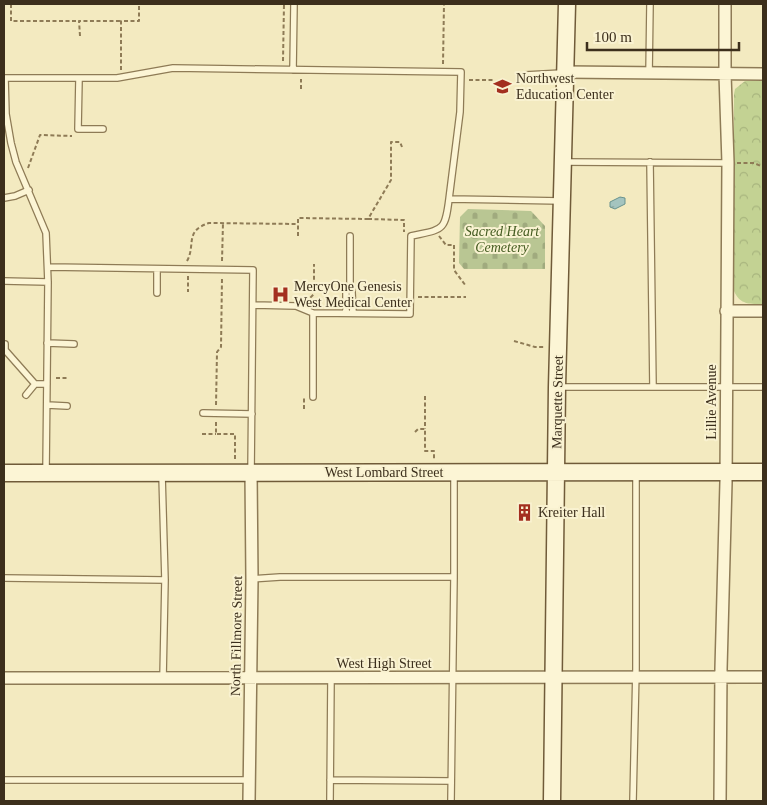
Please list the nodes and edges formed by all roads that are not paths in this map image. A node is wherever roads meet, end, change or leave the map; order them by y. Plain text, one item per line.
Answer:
1 (294, 4) edge
2 (567, 4) edge
3 (650, 4) edge
4 (725, 4) edge
5 (293, 70) junction
6 (565, 72) junction
7 (649, 74) junction
8 (724, 74) junction
9 (763, 74) edge
10 (525, 75) dead end
11 (4, 78) edge
12 (78, 79) junction
13 (103, 129) dead end
14 (563, 162) junction
15 (650, 162) junction
16 (728, 163) junction
17 (29, 190) junction
18 (4, 198) edge
19 (449, 199) junction
20 (562, 201) junction
21 (350, 236) dead end
22 (48, 267) junction
23 (157, 269) junction
24 (4, 281) edge
25 (48, 282) junction
26 (350, 286) junction
27 (157, 293) dead end
28 (253, 305) junction
29 (726, 311) junction
30 (763, 311) edge
31 (313, 313) junction
32 (346, 313) junction
33 (352, 313) junction
34 (47, 343) junction
35 (5, 344) dead end
36 (74, 344) dead end
37 (35, 384) junction
38 (47, 384) junction
39 (557, 387) junction
40 (653, 387) junction
41 (726, 388) junction
42 (763, 388) edge
43 (26, 395) dead end
44 (313, 397) dead end
45 (47, 405) junction
46 (67, 406) dead end
47 (203, 413) dead end
48 (252, 414) junction
49 (162, 472) junction
50 (251, 472) junction
51 (454, 472) junction
52 (555, 472) junction
53 (726, 472) junction
54 (763, 472) edge
55 (4, 473) edge
56 (46, 473) junction
57 (636, 473) junction
58 (454, 577) junction
59 (4, 578) edge
60 (252, 579) junction
61 (165, 580) junction
62 (554, 677) junction
63 (636, 677) junction
64 (721, 677) junction
65 (763, 677) edge
66 (4, 678) edge
67 (163, 678) junction
68 (251, 678) junction
69 (331, 678) junction
70 (453, 678) junction
71 (4, 780) edge
72 (249, 780) junction
73 (330, 780) junction
74 (451, 781) junction
75 (249, 801) edge
76 (330, 801) edge
77 (451, 801) edge
78 (552, 801) edge
79 (633, 801) edge
80 (720, 801) edge

1 - 5 lane
2 - 6 street, Marquette Street
3 - 7 lane
4 - 8 street, Lillie Avenue
5 - 12 lane
5 - 19 lane
6 - 7 street
6 - 10 lane
6 - 14 street, Marquette Street
7 - 8 street
8 - 9 street
8 - 16 street, Lillie Avenue
11 - 12 lane
11 - 17 lane
12 - 13 lane
14 - 15 lane
14 - 20 street, Marquette Street
15 - 16 lane
15 - 40 lane
16 - 29 street, Lillie Avenue
17 - 18 lane
17 - 22 lane
19 - 20 lane
19 - 33 lane
20 - 39 street, Marquette Street
21 - 26 lane
22 - 23 lane
22 - 25 lane
23 - 27 lane
23 - 28 lane
24 - 25 lane
25 - 34 lane
26 - 32 lane
26 - 33 lane
28 - 31 lane
28 - 48 lane
29 - 30 street
29 - 41 street, Lillie Avenue
31 - 32 lane
31 - 44 lane
32 - 33 lane
34 - 36 lane
34 - 38 lane
35 - 37 lane
37 - 38 lane
37 - 43 lane
38 - 45 lane
39 - 40 lane
39 - 52 street, Marquette Street
40 - 41 lane
41 - 42 lane
41 - 53 street, Lillie Avenue
45 - 46 lane
45 - 56 lane
47 - 48 lane
48 - 50 lane
49 - 50 street, West Lombard Street
49 - 56 street, West Lombard Street
49 - 61 lane
50 - 51 street, West Lombard Street
50 - 60 street, North Fillmore Street
51 - 52 street, West Lombard Street
51 - 58 lane
52 - 57 street, West Lombard Street
52 - 62 street, Marquette Street
53 - 54 street, West Lombard Street
53 - 57 street, West Lombard Street
53 - 64 street, Lillie Avenue
55 - 56 street, West Lombard Street
57 - 63 lane
58 - 60 lane
58 - 70 lane
59 - 61 lane
60 - 68 street, North Fillmore Street
61 - 67 lane
62 - 63 street, West High Street
62 - 70 street, West High Street
62 - 78 street, Marquette Street
63 - 64 street, West High Street
63 - 79 lane
64 - 65 street, West High Street
64 - 80 street, Lillie Avenue
66 - 67 street, West High Street
67 - 68 street, West High Street
68 - 69 street, West High Street
68 - 72 street, North Fillmore Street
69 - 70 street, West High Street
69 - 73 lane
70 - 74 lane
71 - 72 lane
72 - 75 street, North Fillmore Street
73 - 74 lane
73 - 76 lane
74 - 77 lane

